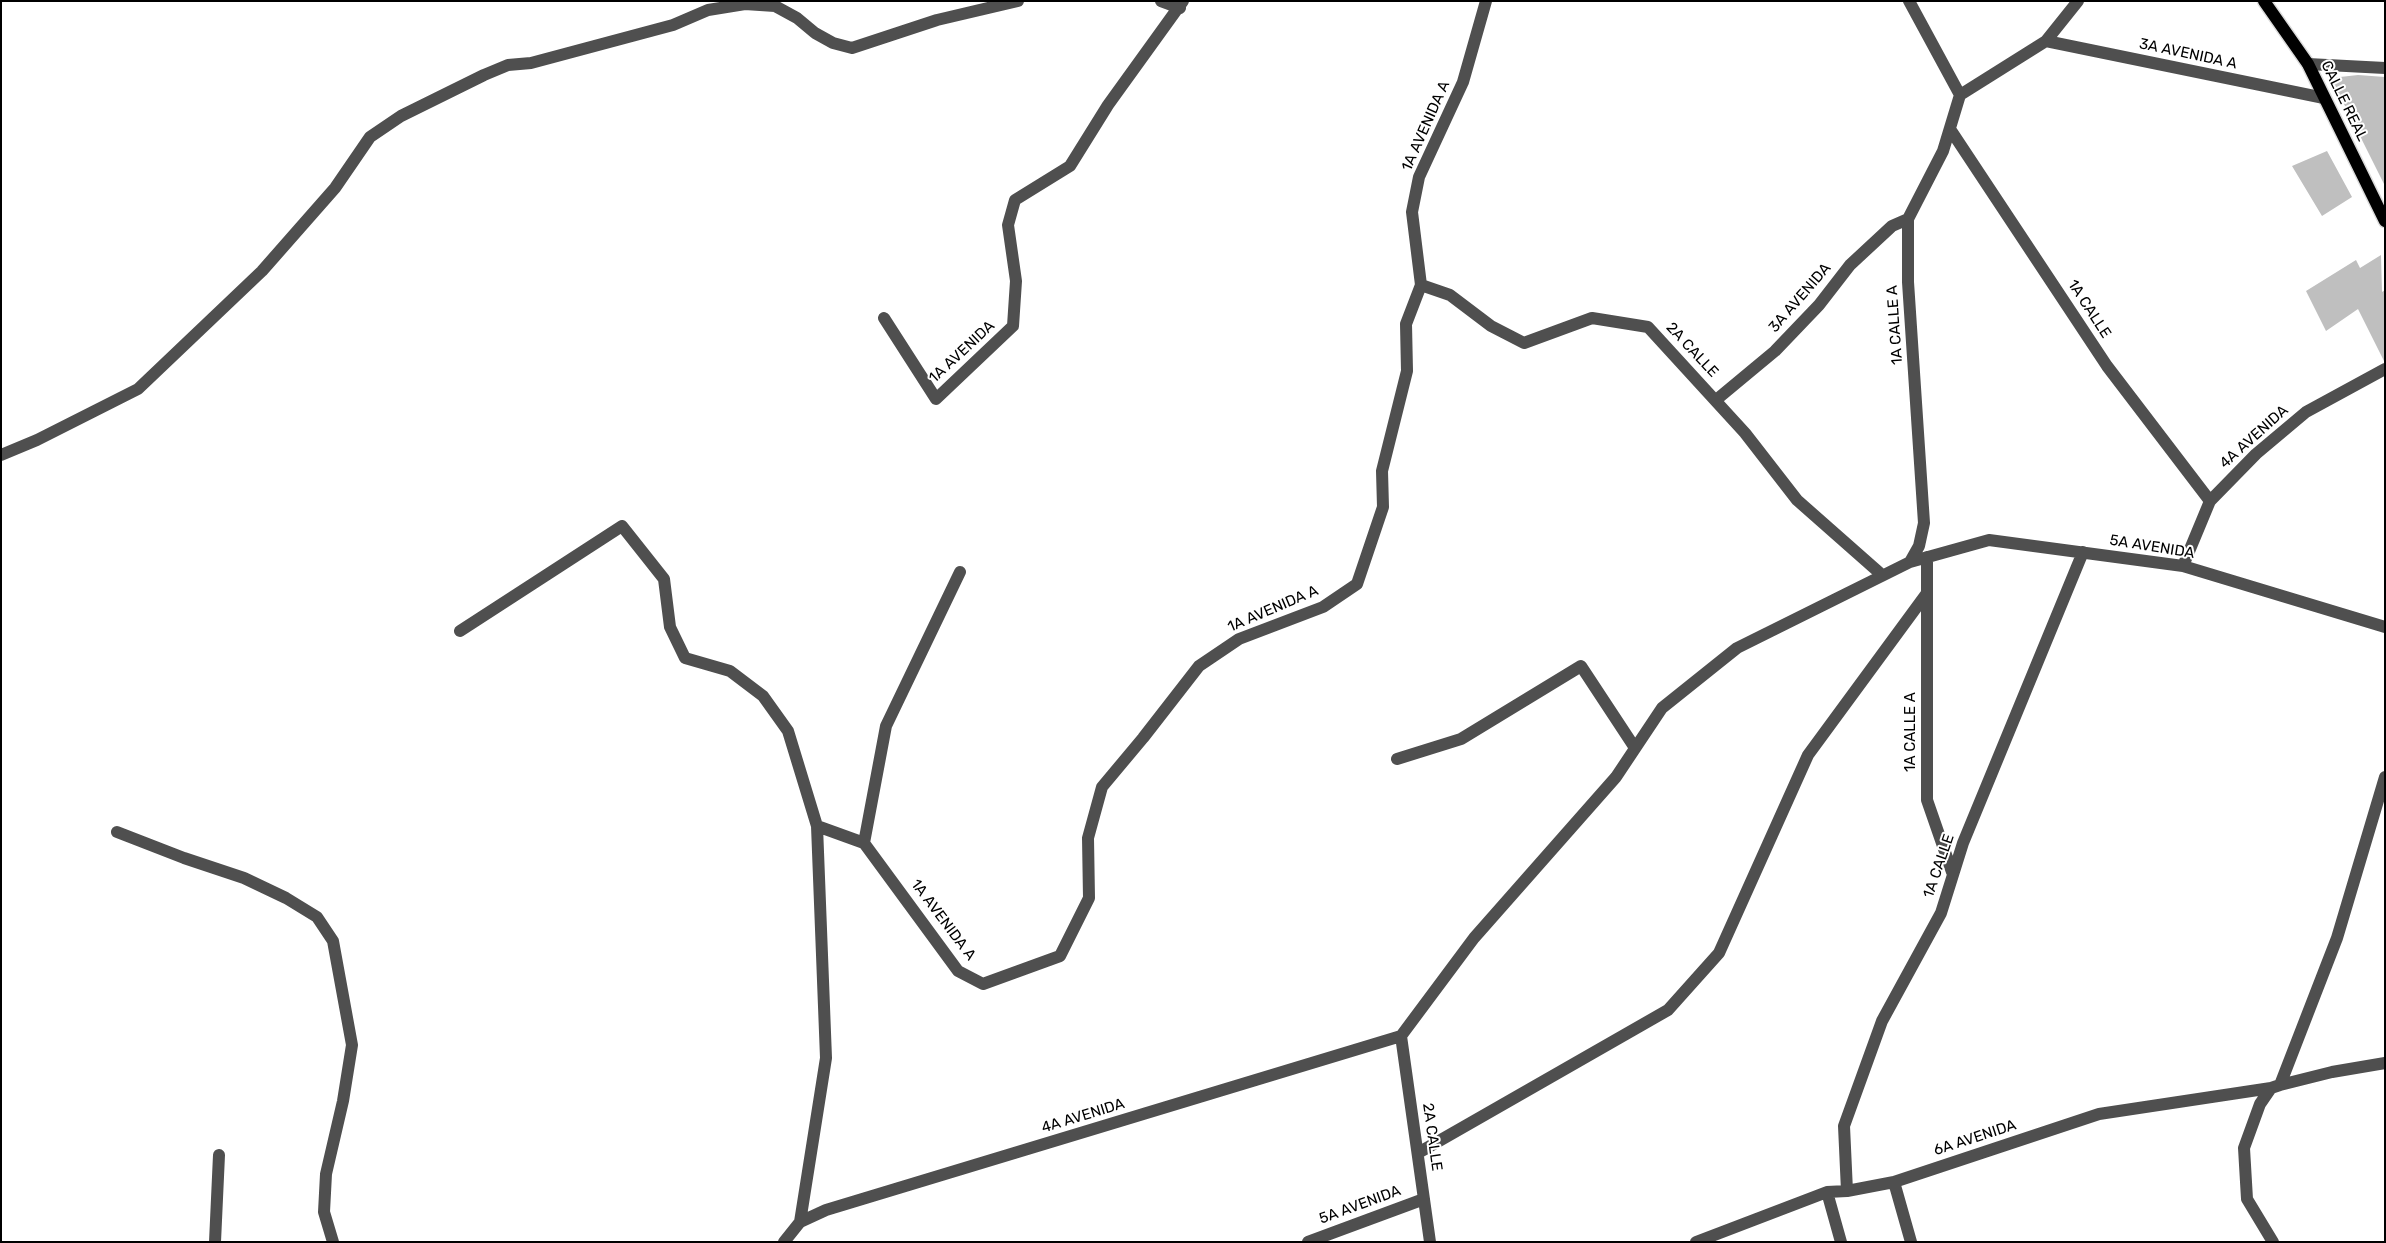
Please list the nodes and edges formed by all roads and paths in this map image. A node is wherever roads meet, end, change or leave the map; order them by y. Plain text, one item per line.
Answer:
1 (1018, 1) edge
2 (1161, 1) edge
3 (1486, 1) edge
4 (1909, 1) edge
5 (2078, 1) edge
6 (2264, 1) edge
7 (1182, 5) edge
8 (2046, 41) junction
9 (2308, 64) junction
10 (2385, 68) edge
11 (1960, 95) junction
12 (2324, 98) junction
13 (1950, 129) junction
14 (1908, 219) junction
15 (2385, 221) edge
16 (1421, 285) junction
17 (884, 318) dead end
18 (2385, 369) edge
19 (1716, 400) junction
20 (1, 455) edge
21 (2210, 501) junction
22 (2083, 552) junction
23 (1927, 557) junction
24 (1910, 562) junction
25 (2183, 566) junction
26 (960, 572) dead end
27 (1882, 576) junction
28 (1927, 593) junction
29 (2385, 627) edge
30 (460, 631) dead end
31 (1635, 748) junction
32 (1397, 759) dead end
33 (2385, 777) edge
34 (817, 826) junction
35 (117, 832) dead end
36 (864, 843) junction
37 (1952, 872) junction
38 (1401, 1036) junction
39 (2385, 1063) edge
40 (2275, 1086) junction
41 (1418, 1153) junction
42 (219, 1155) dead end
43 (1894, 1182) junction
44 (1847, 1191) junction
45 (1826, 1192) junction
46 (1424, 1199) junction
47 (800, 1222) junction
48 (215, 1242) edge
49 (333, 1242) edge
50 (784, 1242) edge
51 (1308, 1242) edge
52 (1430, 1242) edge
53 (1696, 1242) edge
54 (1841, 1242) edge
55 (1911, 1242) edge
56 (2273, 1242) edge

1 - 20 street
2 - 7 street
3 - 16 street, 1A AVENIDA A
4 - 11 street
5 - 8 street
6 - 9 main road, CALLE REAL
7 - 17 street, 1A AVENIDA
8 - 11 street
8 - 12 street, 3A AVENIDA A
9 - 10 street
9 - 12 main road, CALLE REAL
11 - 13 street, 1A CALLE A
12 - 15 main road, CALLE REAL
13 - 14 street, 1A CALLE A
13 - 21 street, 1A CALLE
14 - 19 street, 3A AVENIDA
14 - 24 street, 1A CALLE A
16 - 19 street, 2A CALLE
16 - 36 street, 1A AVENIDA A
18 - 21 street, 4A AVENIDA
19 - 27 street, 2A CALLE
21 - 25 street, 4A AVENIDA
22 - 23 street, 5A AVENIDA
22 - 25 street, 5A AVENIDA
22 - 37 street, 1A CALLE
23 - 24 street, 5A AVENIDA
23 - 28 street, 1A CALLE A
24 - 27 street, 5A AVENIDA
25 - 29 street, 5A AVENIDA
26 - 36 street
27 - 31 street, 5A AVENIDA
28 - 37 street, 1A CALLE A
28 - 41 street
30 - 34 street
31 - 32 street
31 - 38 street, 5A AVENIDA
33 - 40 street
34 - 36 street
34 - 47 street
35 - 49 street
37 - 44 street, 1A CALLE
38 - 41 street, 2A CALLE
38 - 47 street, 4A AVENIDA
39 - 40 street, 6A AVENIDA
40 - 43 street, 6A AVENIDA
40 - 56 street
41 - 46 street, 2A CALLE
42 - 48 street
43 - 44 street, 6A AVENIDA
43 - 55 street
44 - 45 street, 6A AVENIDA
45 - 53 street, 6A AVENIDA
45 - 54 street
46 - 51 street, 5A AVENIDA
46 - 52 street, 2A CALLE
47 - 50 street, 4A AVENIDA

